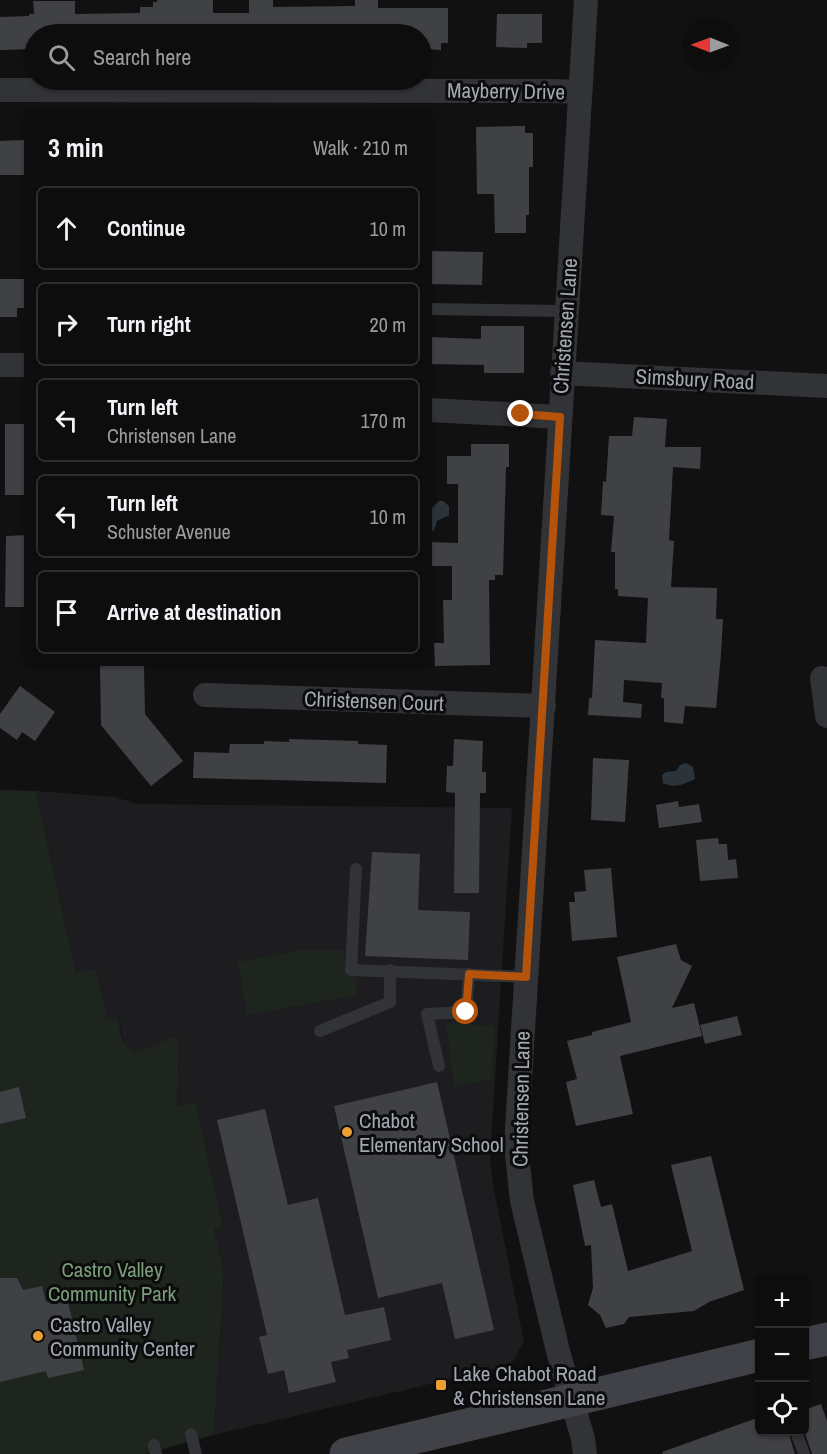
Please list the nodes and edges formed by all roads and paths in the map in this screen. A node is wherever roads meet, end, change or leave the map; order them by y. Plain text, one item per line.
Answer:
1 (586, 0) edge
2 (0, 90) edge
3 (580, 92) junction
4 (432, 309) edge
5 (566, 311) junction
6 (0, 365) edge
7 (24, 365) edge
8 (562, 373) junction
9 (827, 386) edge
10 (432, 410) edge
11 (560, 417) junction
12 (822, 678) dead end
13 (205, 695) dead end
14 (543, 706) junction
15 (827, 716) edge
16 (356, 870) dead end
17 (390, 970) junction
18 (469, 974) junction
19 (526, 977) junction
20 (320, 1031) dead end
21 (439, 1066) dead end
22 (827, 1339) edge
23 (809, 1343) edge
24 (755, 1356) edge
25 (571, 1401) junction
26 (191, 1434) dead end
27 (798, 1436) edge
28 (196, 1454) edge
29 (346, 1454) edge
30 (585, 1454) edge
31 (804, 1454) edge

1 - 3 street, Christensen Lane
2 - 3 street, Mayberry Drive
3 - 5 street, Christensen Lane
4 - 5 lane
5 - 8 street, Christensen Lane
6 - 7 street
8 - 9 street, Simsbury Road
8 - 11 street, Christensen Lane
10 - 11 street
11 - 14 street, Christensen Lane
12 - 15 street
13 - 14 street, Christensen Court
14 - 19 street, Christensen Lane
16 - 17 lane
17 - 18 lane
17 - 20 lane
18 - 19 lane
18 - 21 lane
19 - 25 street, Christensen Lane
22 - 23 main road
24 - 25 main road
25 - 29 main road
25 - 30 street, Christensen Lane
26 - 28 lane
27 - 31 lane

